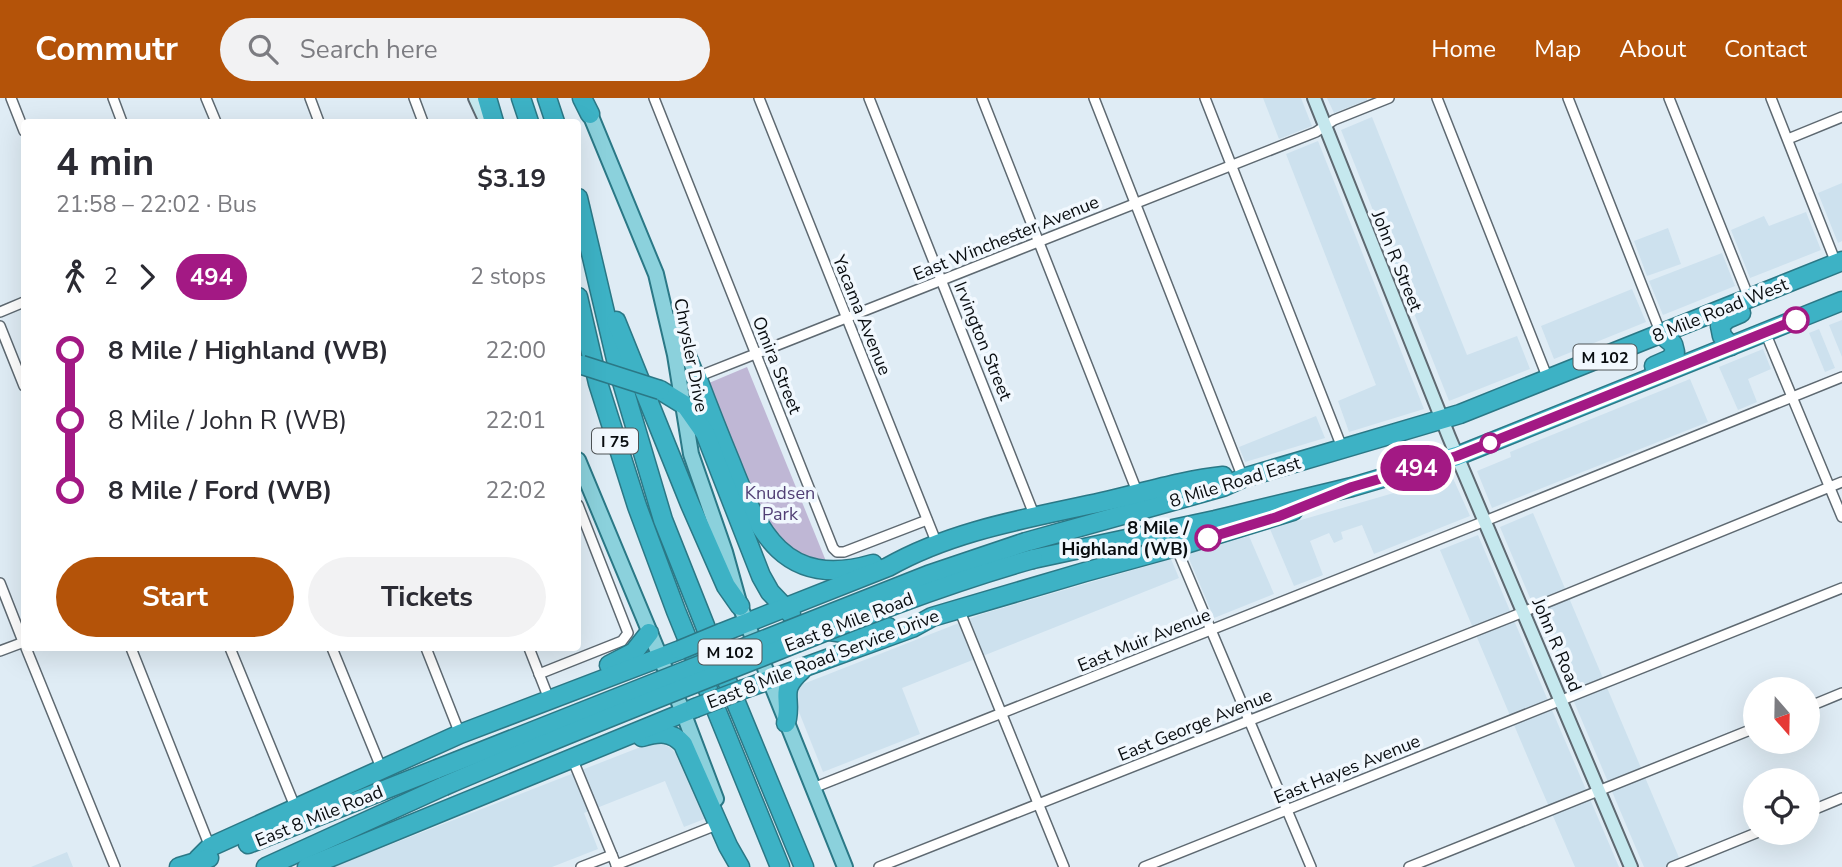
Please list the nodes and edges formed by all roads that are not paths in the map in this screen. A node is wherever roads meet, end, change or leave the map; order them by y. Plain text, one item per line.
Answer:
1 (11, 98) edge
2 (113, 98) edge
3 (206, 98) edge
4 (310, 98) edge
5 (414, 98) edge
6 (475, 98) edge
7 (486, 98) edge
8 (521, 98) edge
9 (547, 98) edge
10 (654, 98) edge
11 (759, 98) edge
12 (869, 98) edge
13 (982, 98) edge
14 (1094, 98) edge
15 (1205, 98) edge
16 (1314, 98) edge
17 (1389, 98) edge
18 (1437, 98) edge
19 (1568, 98) edge
20 (1669, 98) edge
21 (1771, 98) edge
22 (586, 103) edge
23 (1842, 117) edge
24 (121, 119) edge
25 (215, 119) edge
26 (318, 119) edge
27 (423, 119) edge
28 (486, 119) edge
29 (487, 119) edge
30 (528, 119) edge
31 (554, 119) edge
32 (21, 123) edge
33 (1325, 126) junction
34 (1788, 139) junction
35 (1232, 166) junction
36 (1136, 204) junction
37 (581, 210) edge
38 (1039, 242) junction
39 (1840, 265) edge
40 (656, 274) junction
41 (598, 280) junction
42 (942, 281) junction
43 (1842, 294) edge
44 (1749, 298) junction
45 (21, 303) edge
46 (1834, 304) edge
47 (581, 310) edge
48 (0, 312) edge
49 (846, 318) junction
50 (0, 326) edge
51 (1765, 332) junction
52 (1661, 334) junction
53 (1731, 346) junction
54 (756, 354) junction
55 (581, 364) edge
56 (697, 377) junction
57 (1842, 377) edge
58 (21, 378) edge
59 (1548, 379) junction
60 (1791, 398) junction
61 (682, 403) junction
62 (1442, 420) junction
63 (1517, 432) junction
64 (1449, 437) joint
65 (1343, 450) junction
66 (1457, 456) junction
67 (581, 467) edge
68 (1243, 478) junction
69 (1842, 482) edge
70 (1352, 487) junction
71 (1830, 488) junction
72 (1138, 494) junction
73 (581, 513) edge
74 (1035, 517) junction
75 (1842, 517) edge
76 (927, 520) junction
77 (1485, 522) junction
78 (1027, 542) joint
79 (937, 544) junction
80 (1176, 547) junction
81 (914, 553) junction
82 (0, 583) edge
83 (1842, 588) edge
84 (785, 608) junction
85 (959, 609) junction
86 (1524, 611) junction
87 (743, 615) junction
88 (932, 617) junction
89 (1211, 631) junction
90 (649, 633) junction
91 (21, 634) edge
92 (21, 645) edge
93 (28, 651) edge
94 (132, 651) edge
95 (231, 651) edge
96 (333, 651) edge
97 (427, 651) edge
98 (530, 651) edge
99 (0, 652) edge
100 (659, 657) junction
101 (804, 668) junction
102 (539, 674) junction
103 (768, 680) junction
104 (1842, 693) edge
105 (549, 699) junction
106 (714, 700) junction
107 (1562, 701) junction
108 (1820, 702) edge
109 (689, 710) junction
110 (1001, 714) junction
111 (1249, 720) junction
112 (786, 723) junction
113 (1743, 733) edge
114 (460, 734) junction
115 (598, 746) junction
116 (572, 758) junction
117 (382, 770) junction
118 (813, 788) junction
119 (1600, 791) junction
120 (1842, 798) edge
121 (1038, 804) junction
122 (1820, 807) edge
123 (296, 809) junction
124 (1287, 810) junction
125 (720, 818) junction
126 (1743, 838) edge
127 (204, 853) junction
128 (612, 855) junction
129 (314, 866) edge
130 (617, 866) edge
131 (115, 867) edge
132 (179, 867) edge
133 (267, 867) edge
134 (581, 867) edge
135 (741, 867) edge
136 (780, 867) edge
137 (804, 867) edge
138 (845, 867) edge
139 (878, 867) edge
140 (1064, 867) edge
141 (1144, 867) edge
142 (1311, 867) edge
143 (1409, 867) edge
144 (1631, 867) edge
145 (1672, 867) edge

1 - 32 street
2 - 24 street
3 - 25 street
4 - 26 street
5 - 27 street
6 - 28 main road
7 - 29 highway
8 - 30 highway
9 - 31 highway
10 - 54 street, Omira Street
11 - 49 street, Yacama Avenue
12 - 42 street, Irvington Street
13 - 38 street
14 - 36 street
15 - 35 street
16 - 33 main road, John R Street
17 - 33 street, East Winchester Avenue
18 - 59 street
19 - 52 street
20 - 44 street
21 - 34 street
22 - 40 main road, Chrysler Drive
23 - 34 street
33 - 35 street, East Winchester Avenue
33 - 62 main road, John R Street
34 - 39 street
35 - 36 street, East Winchester Avenue
35 - 65 street
36 - 38 street, East Winchester Avenue
36 - 68 street
37 - 41 highway, I 75
38 - 42 street, East Winchester Avenue
38 - 72 street
39 - 44 highway, 8 Mile Road West / M 102
39 - 53 highway
40 - 56 main road
40 - 61 main road, Chrysler Drive
41 - 87 highway
41 - 137 highway, I 75
42 - 49 street, East Winchester Avenue
42 - 74 street, Irvington Street
43 - 46 highway
44 - 52 highway, 8 Mile Road West / M 102
45 - 48 street
46 - 51 highway, M 102
47 - 106 highway, I 75
49 - 54 street, East Winchester Avenue
49 - 76 street, Yacama Avenue
50 - 58 street
51 - 53 highway, M 102
51 - 60 street
52 - 59 highway, 8 Mile Road West / M 102
52 - 63 highway
53 - 63 highway, M 102
54 - 56 street, East Winchester Avenue
54 - 76 street, Omira Street
55 - 61 highway, bridge
56 - 81 highway
57 - 60 street, East Muir Avenue
59 - 62 highway, 8 Mile Road West / M 102
60 - 71 street
60 - 77 street, East Muir Avenue
61 - 84 highway
61 - 87 main road, Chrysler Drive
62 - 64 main road, John R Street
62 - 65 highway, 8 Mile Road East / M 102
63 - 66 highway, M 102
64 - 66 main road, John R Road
65 - 68 highway, 8 Mile Road East / M 102
66 - 70 highway, East 8 Mile Road / M 102
66 - 77 main road, John R Road
67 - 90 main road
68 - 72 highway
68 - 78 highway, 8 Mile Road East
69 - 71 street, East George Avenue
70 - 80 highway, East 8 Mile Road Service Drive
70 - 133 highway, East 8 Mile Road / M 102, bridge
71 - 75 street
71 - 86 street, East George Avenue
72 - 74 highway
73 - 102 street
74 - 79 highway
76 - 79 street, Yacama Avenue
77 - 86 main road, John R Road
77 - 89 street, East Muir Avenue
78 - 127 highway, East 8 Mile Road / M 102, bridge
79 - 81 highway
80 - 85 highway, East 8 Mile Road Service Drive
80 - 89 street
81 - 84 highway
82 - 91 street
83 - 107 street, East Hayes Avenue
84 - 87 highway
84 - 88 highway
85 - 88 highway, East 8 Mile Road Service Drive
85 - 110 street
86 - 107 main road, John R Road
86 - 111 street, East George Avenue
87 - 100 highway, East 8 Mile Road, bridge
87 - 103 main road, Chrysler Drive
88 - 101 highway, East 8 Mile Road Service Drive
89 - 110 street, East Muir Avenue
89 - 111 street
90 - 100 main road
90 - 105 highway
92 - 99 street
93 - 131 street
94 - 127 street
95 - 123 street
96 - 117 street
97 - 114 street
98 - 102 street
100 - 105 highway, East 8 Mile Road
100 - 109 main road
101 - 103 highway, East 8 Mile Road Service Drive
101 - 112 highway
102 - 105 street
103 - 106 highway, East 8 Mile Road Service Drive, bridge
103 - 112 main road, Chrysler Drive
104 - 108 street
105 - 114 highway, East 8 Mile Road
106 - 109 highway, East 8 Mile Road Service Drive, bridge
106 - 136 highway, I 75
107 - 119 main road, John R Road
107 - 124 street, East Hayes Avenue
109 - 115 highway, East 8 Mile Road Service Drive
109 - 125 main road
110 - 118 street, East Muir Avenue
110 - 121 street
111 - 121 street, East George Avenue
111 - 124 street
112 - 118 main road, Chrysler Drive
113 - 119 street
114 - 117 highway, East 8 Mile Road
115 - 116 highway, East 8 Mile Road Service Drive
115 - 125 highway
116 - 128 street
116 - 129 highway, East 8 Mile Road Service Drive
117 - 123 highway, East 8 Mile Road
118 - 138 main road, Chrysler Drive
119 - 143 street
119 - 144 main road, John R Road
120 - 122 street
121 - 139 street, East George Avenue
121 - 140 street
123 - 127 highway, East 8 Mile Road
124 - 141 street, East Hayes Avenue
124 - 142 street
125 - 130 street
125 - 135 highway
126 - 145 street
127 - 132 highway, East 8 Mile Road / M 102
128 - 130 street
128 - 134 street

